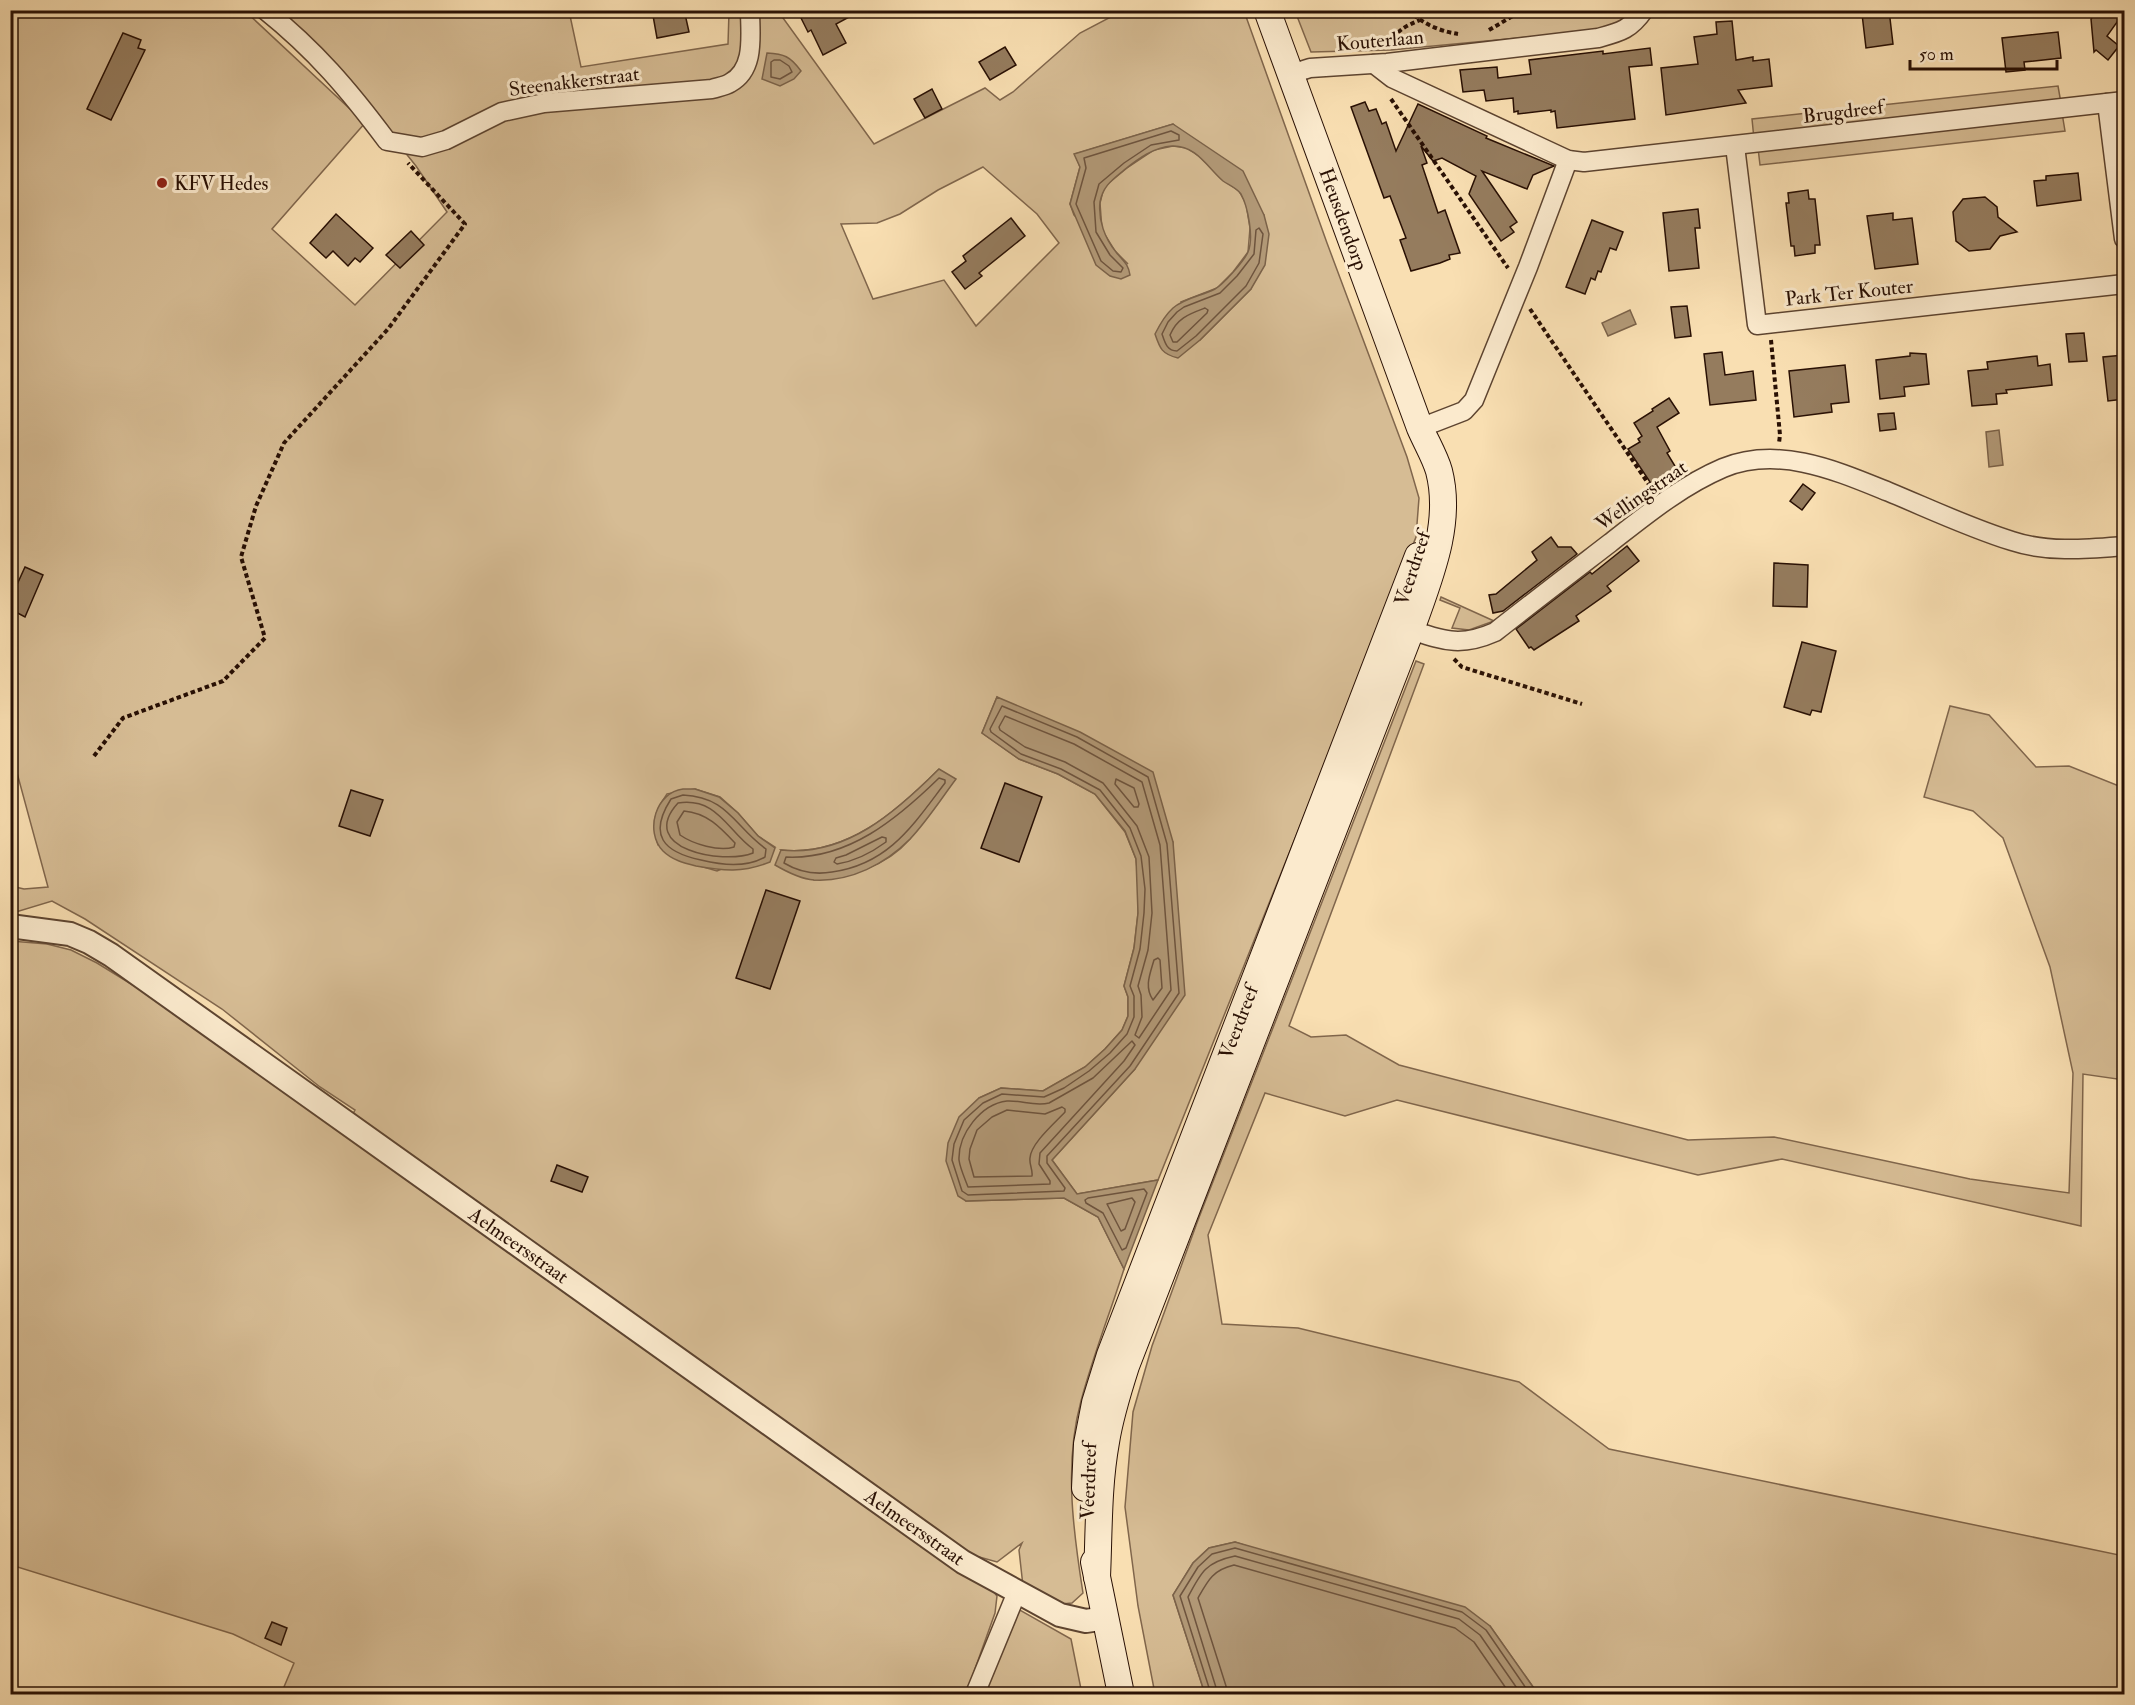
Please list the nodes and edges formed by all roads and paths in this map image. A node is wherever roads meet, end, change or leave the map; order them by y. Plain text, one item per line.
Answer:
1 (265, 10) edge
2 (750, 10) edge
3 (1267, 10) edge
4 (1408, 10) edge
5 (1523, 10) edge
6 (1565, 10) edge
7 (1593, 10) edge
8 (1644, 10) edge
9 (1420, 20) junction
10 (1484, 32) dead end
11 (1466, 34) dead end
12 (1381, 64) junction
13 (1291, 74) junction
14 (2116, 102) edge
15 (387, 141) junction
16 (1735, 146) junction
17 (1568, 160) junction
18 (2124, 239) edge
19 (2124, 284) edge
20 (1769, 324) junction
21 (1420, 428) junction
22 (1777, 459) junction
23 (2124, 546) edge
24 (1402, 627) junction
25 (1452, 641) junction
26 (1582, 704) dead end
27 (94, 756) dead end
28 (10, 926) edge
29 (1017, 1592) junction
30 (1106, 1618) junction
31 (975, 1695) edge
32 (1121, 1695) edge

1 - 15 street
2 - 15 street, Steenakkerstraat
3 - 13 main road, Heusdendorp
4 - 9 path
5 - 10 path
6 - 7 path
8 - 12 street, Kouterlaan
9 - 11 path
9 - 12 path
12 - 13 street, Kouterlaan
12 - 17 street, Brugdreef
13 - 21 main road, Heusdendorp
14 - 16 street, Brugdreef
14 - 18 street
15 - 27 path
16 - 17 street, Brugdreef
16 - 20 street, Park Ter Kouter
17 - 21 street
19 - 20 street, Park Ter Kouter
20 - 22 path
21 - 24 main road, Veerdreef
22 - 23 street, Wellingstraat
22 - 25 street, Wellingstraat
24 - 25 street, Wellingstraat
24 - 30 main road, Veerdreef
25 - 26 path
28 - 29 street, Aelmeersstraat
29 - 30 street
29 - 31 street
30 - 32 main road, Veerdreef

